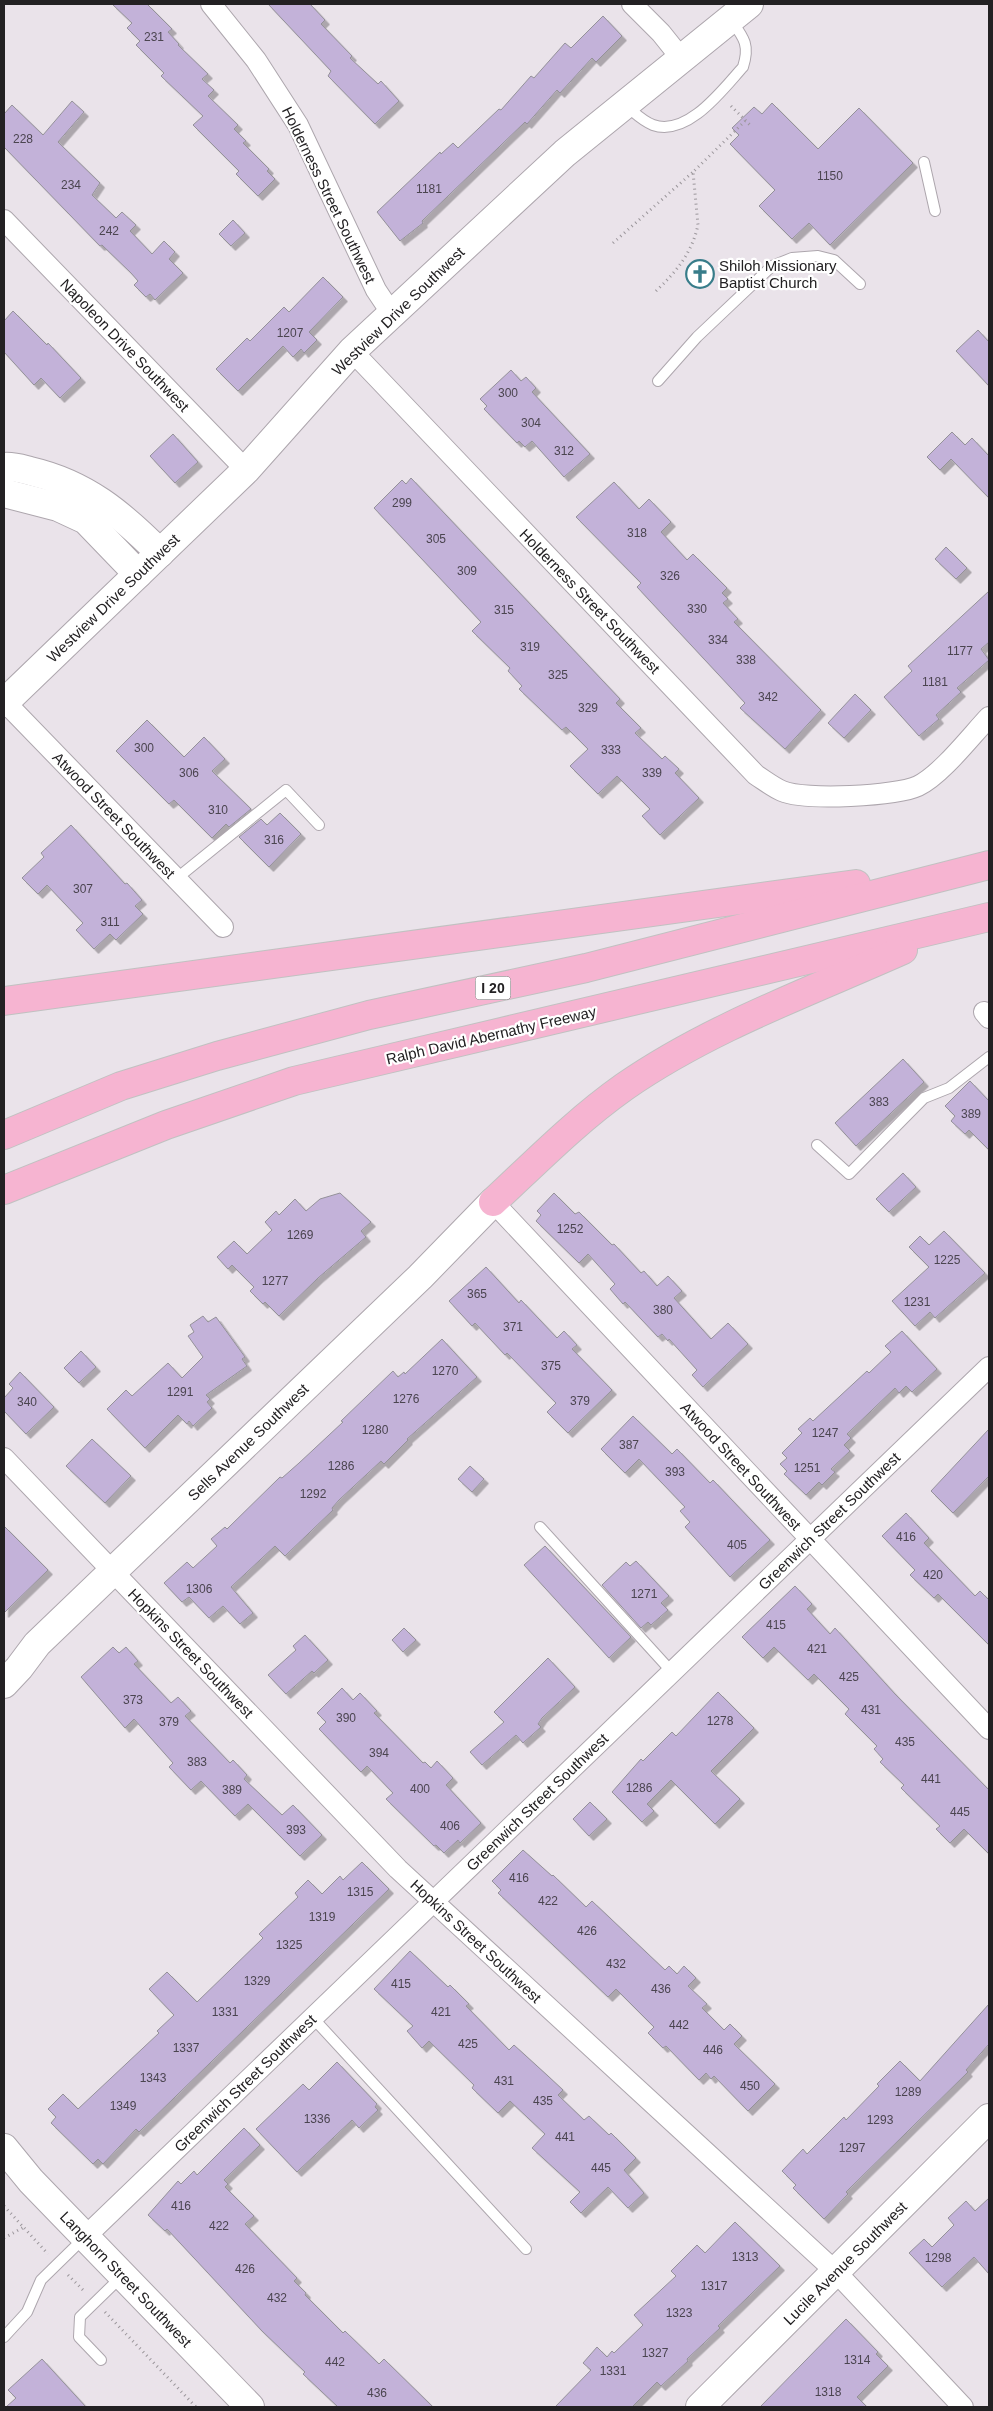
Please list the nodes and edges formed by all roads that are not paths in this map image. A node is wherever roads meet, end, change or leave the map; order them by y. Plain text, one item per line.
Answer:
1 (211, 4) edge
2 (632, 4) edge
3 (739, 11) edge
4 (681, 58) junction
5 (624, 104) junction
6 (924, 162) dead end
7 (935, 211) dead end
8 (4, 220) edge
9 (860, 284) dead end
10 (392, 314) junction
11 (352, 351) junction
12 (658, 381) dead end
13 (4, 467) edge
14 (246, 470) junction
15 (4, 493) edge
16 (160, 553) junction
17 (138, 574) junction
18 (4, 703) edge
19 (989, 717) edge
20 (319, 826) dead end
21 (989, 865) edge
22 (176, 879) junction
23 (979, 919) edge
24 (223, 927) dead end
25 (4, 1001) edge
26 (989, 1057) edge
27 (4, 1135) edge
28 (817, 1145) dead end
29 (4, 1190) edge
30 (493, 1202) junction
31 (989, 1368) edge
32 (4, 1458) edge
33 (540, 1527) dead end
34 (811, 1539) junction
35 (113, 1572) junction
36 (37, 1644) junction
37 (4, 1665) edge
38 (672, 1672) junction
39 (4, 1684) edge
40 (989, 1729) edge
41 (434, 1902) junction
42 (313, 2018) junction
43 (989, 2118) edge
44 (4, 2148) edge
45 (85, 2237) junction
46 (526, 2249) dead end
47 (836, 2272) junction
48 (123, 2275) junction
49 (4, 2337) edge
50 (101, 2360) dead end
51 (244, 2405) edge
52 (700, 2407) edge
53 (963, 2407) edge

1 - 10 street, Holderness Street Southwest
2 - 4 street
3 - 4 street, Westview Drive Southwest
3 - 5 lane
4 - 5 street, Westview Drive Southwest
5 - 10 street, Westview Drive Southwest
6 - 7 lane
8 - 14 street, Napoleon Drive Southwest
9 - 12 lane
10 - 11 street, Westview Drive Southwest
11 - 14 street, Westview Drive Southwest
11 - 19 street, Holderness Street Southwest
13 - 16 street
14 - 16 street, Westview Drive Southwest
15 - 17 street
16 - 17 street, Westview Drive Southwest
17 - 18 street, Westview Drive Southwest
18 - 22 street, Atwood Street Southwest
20 - 22 lane
21 - 25 highway
21 - 27 highway, I 20
22 - 24 street, Atwood Street Southwest
23 - 29 highway, Ralph David Abernathy Freeway
23 - 30 highway
26 - 28 lane
30 - 34 street, Atwood Street Southwest
30 - 35 street, Sells Avenue Southwest
31 - 34 street, Greenwich Street Southwest
32 - 35 street, Hopkins Street Southwest
33 - 38 lane
34 - 38 street, Greenwich Street Southwest
34 - 40 street, Atwood Street Southwest
35 - 36 street, Sells Avenue Southwest
35 - 41 street, Hopkins Street Southwest
36 - 37 street
36 - 39 street, Sells Avenue Southwest
38 - 41 street, Greenwich Street Southwest
41 - 42 street, Greenwich Street Southwest
41 - 47 street, Hopkins Street Southwest
42 - 45 street, Greenwich Street Southwest
42 - 46 lane
43 - 47 street, Lucile Avenue Southwest
44 - 45 street, Langhorn Street Southwest
45 - 48 street, Langhorn Street Southwest
45 - 49 lane
47 - 52 street, Lucile Avenue Southwest
47 - 53 street, Hopkins Street Southwest
48 - 50 lane
48 - 51 street, Langhorn Street Southwest

